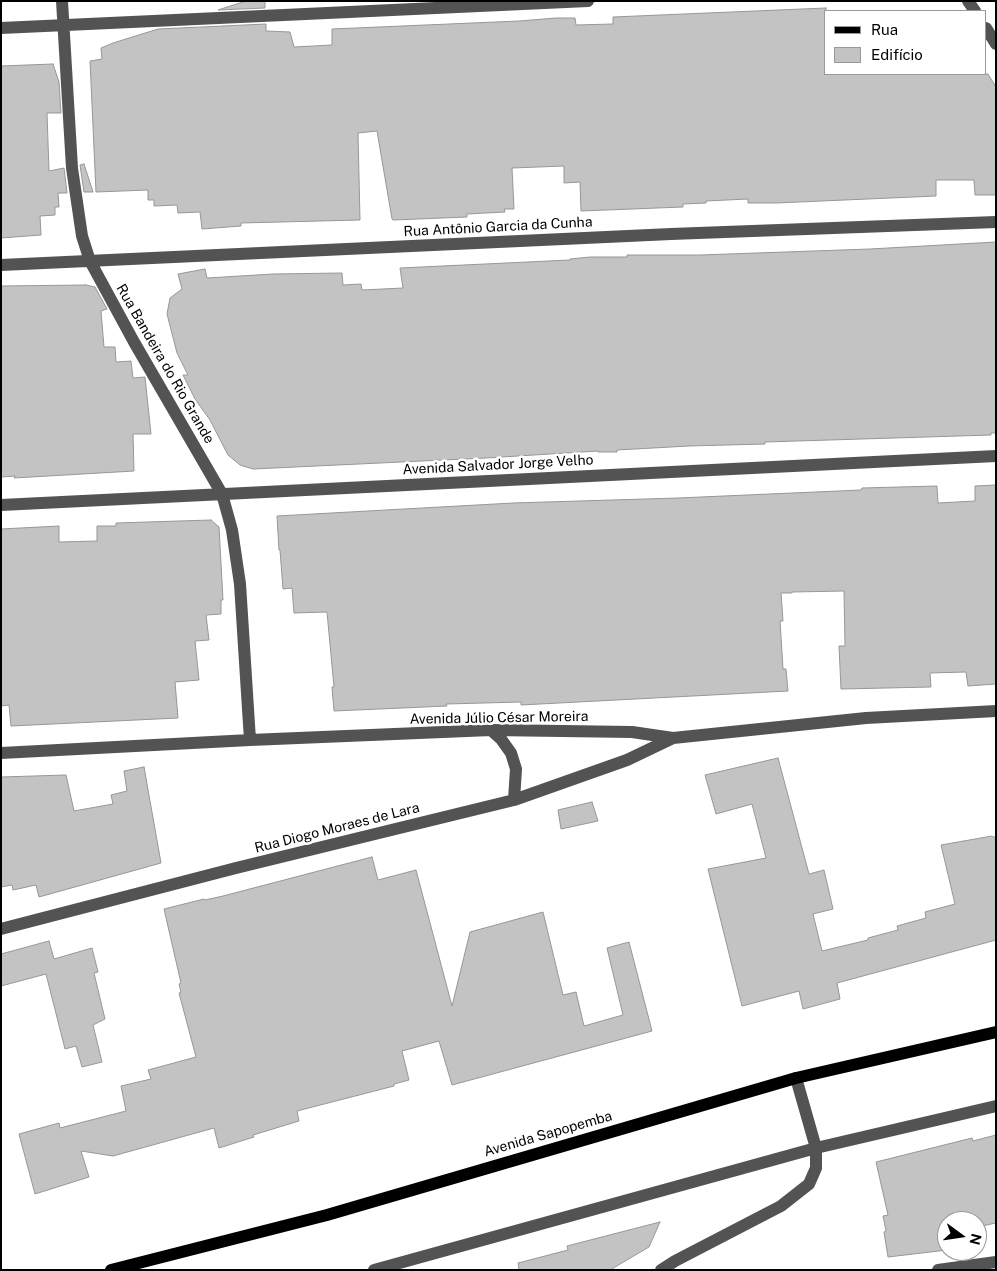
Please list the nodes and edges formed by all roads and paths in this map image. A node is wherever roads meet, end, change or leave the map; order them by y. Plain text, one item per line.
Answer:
1 (62, 1) edge
2 (588, 1) edge
3 (63, 26) junction
4 (1, 28) edge
5 (987, 30) edge
6 (996, 44) edge
7 (996, 222) edge
8 (90, 261) junction
9 (1, 265) edge
10 (996, 456) edge
11 (222, 494) junction
12 (1, 505) edge
13 (996, 711) edge
14 (491, 730) junction
15 (673, 738) junction
16 (250, 740) junction
17 (1, 753) edge
18 (514, 800) junction
19 (1, 929) edge
20 (996, 1032) edge
21 (796, 1078) junction
22 (996, 1106) edge
23 (816, 1148) junction
24 (996, 1262) edge
25 (111, 1270) edge
26 (374, 1270) edge
27 (662, 1270) edge
28 (938, 1270) edge

1 - 3 street, Rua Bandeira do Rio Grande
2 - 3 street
3 - 4 street
3 - 8 street, Rua Bandeira do Rio Grande
5 - 6 street
7 - 8 street, Rua Antônio Garcia da Cunha
8 - 9 street, Rua Antônio Garcia da Cunha
8 - 11 street, Rua Bandeira do Rio Grande
10 - 11 street, Avenida Salvador Jorge Velho
11 - 12 street, Avenida Salvador Jorge Velho
11 - 16 street, Rua Bandeira do Rio Grande
13 - 15 street, Avenida Júlio César Moreira
14 - 15 street, Avenida Júlio César Moreira
14 - 16 street, Avenida Júlio César Moreira
14 - 18 street
15 - 18 street, Rua Diogo Moraes de Lara
16 - 17 street, Avenida Júlio César Moreira
18 - 19 street, Rua Diogo Moraes de Lara
20 - 21 main road, Avenida Sapopemba
21 - 23 street
21 - 25 main road, Avenida Sapopemba
22 - 23 street
23 - 26 street
23 - 27 street
24 - 28 street

